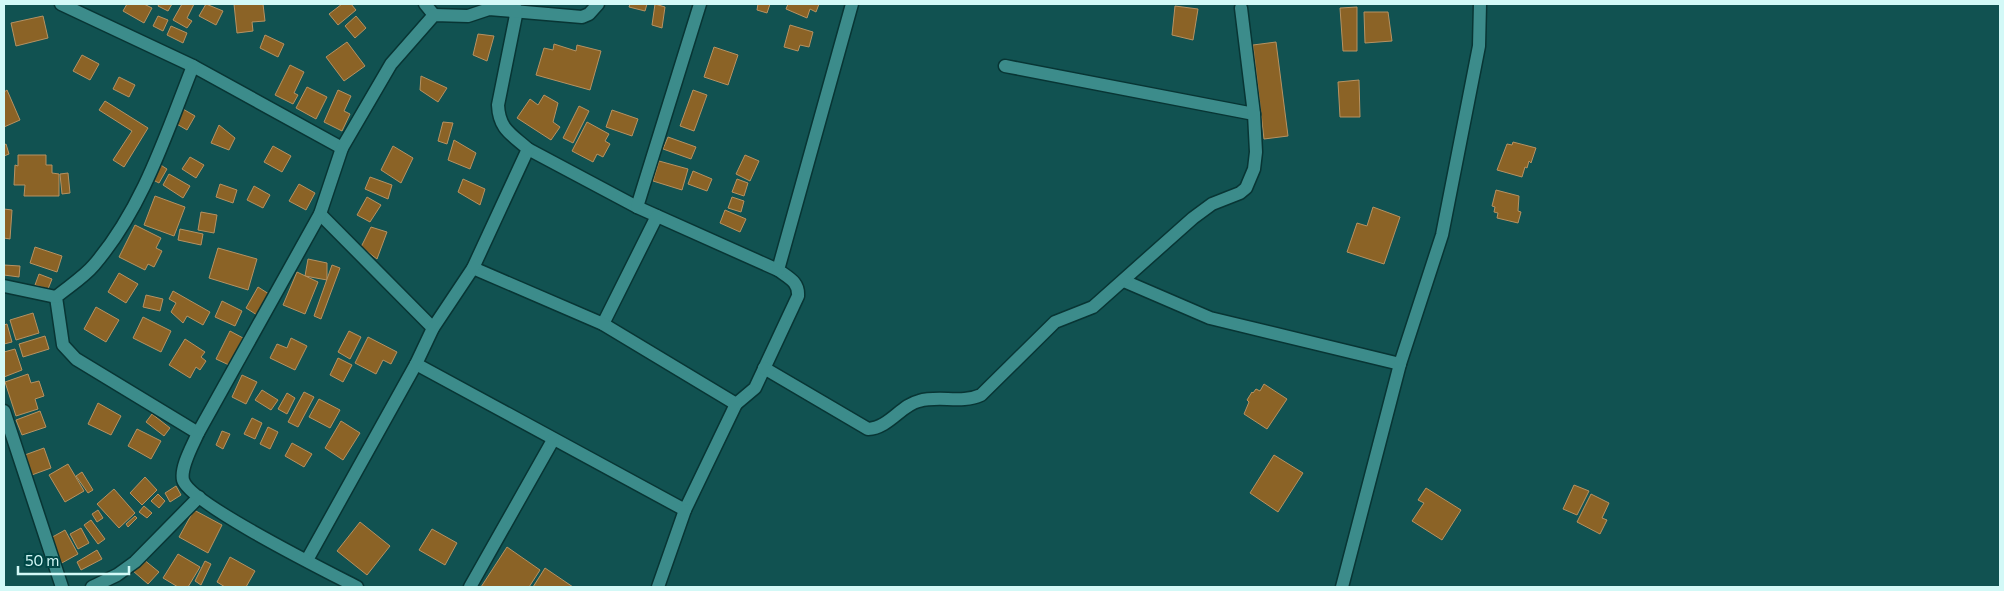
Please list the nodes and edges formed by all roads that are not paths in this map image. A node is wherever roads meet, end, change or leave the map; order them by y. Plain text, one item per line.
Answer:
1 (61, 4) edge
2 (425, 4) edge
3 (598, 4) edge
4 (700, 4) edge
5 (852, 4) edge
6 (1480, 4) edge
7 (1241, 8) dead end
8 (517, 10) junction
9 (434, 15) junction
10 (193, 66) junction
11 (1005, 66) dead end
12 (1254, 114) junction
13 (342, 148) junction
14 (528, 149) junction
15 (637, 207) junction
16 (320, 214) junction
17 (657, 216) junction
18 (473, 268) junction
19 (778, 270) junction
20 (1124, 281) junction
21 (4, 286) edge
22 (56, 297) junction
23 (603, 324) junction
24 (433, 328) junction
25 (416, 364) junction
26 (1400, 364) junction
27 (764, 368) junction
28 (736, 404) junction
29 (4, 411) edge
30 (198, 433) junction
31 (553, 440) junction
32 (199, 497) junction
33 (685, 510) junction
34 (307, 560) junction
35 (62, 587) edge
36 (92, 587) edge
37 (358, 587) edge
38 (470, 587) edge
39 (658, 587) edge
40 (1342, 587) edge

1 - 10 street
2 - 9 street
3 - 8 street
4 - 15 street
5 - 19 street
6 - 26 street
7 - 12 street
8 - 9 street
8 - 14 street
9 - 13 street
10 - 13 street
10 - 22 street
11 - 12 street
12 - 20 street
13 - 16 street
14 - 15 street
14 - 18 street
15 - 17 street
16 - 24 street
16 - 30 street
17 - 19 street
17 - 23 street
18 - 23 street
18 - 24 street
19 - 27 street
20 - 26 street
20 - 27 street
21 - 22 street
22 - 30 street
23 - 28 street
24 - 25 street
25 - 31 street
25 - 34 street
26 - 40 street
27 - 28 street
28 - 33 street
29 - 35 street
30 - 32 street
31 - 33 street
31 - 38 street
32 - 34 street
32 - 36 street
33 - 39 street
34 - 37 street

